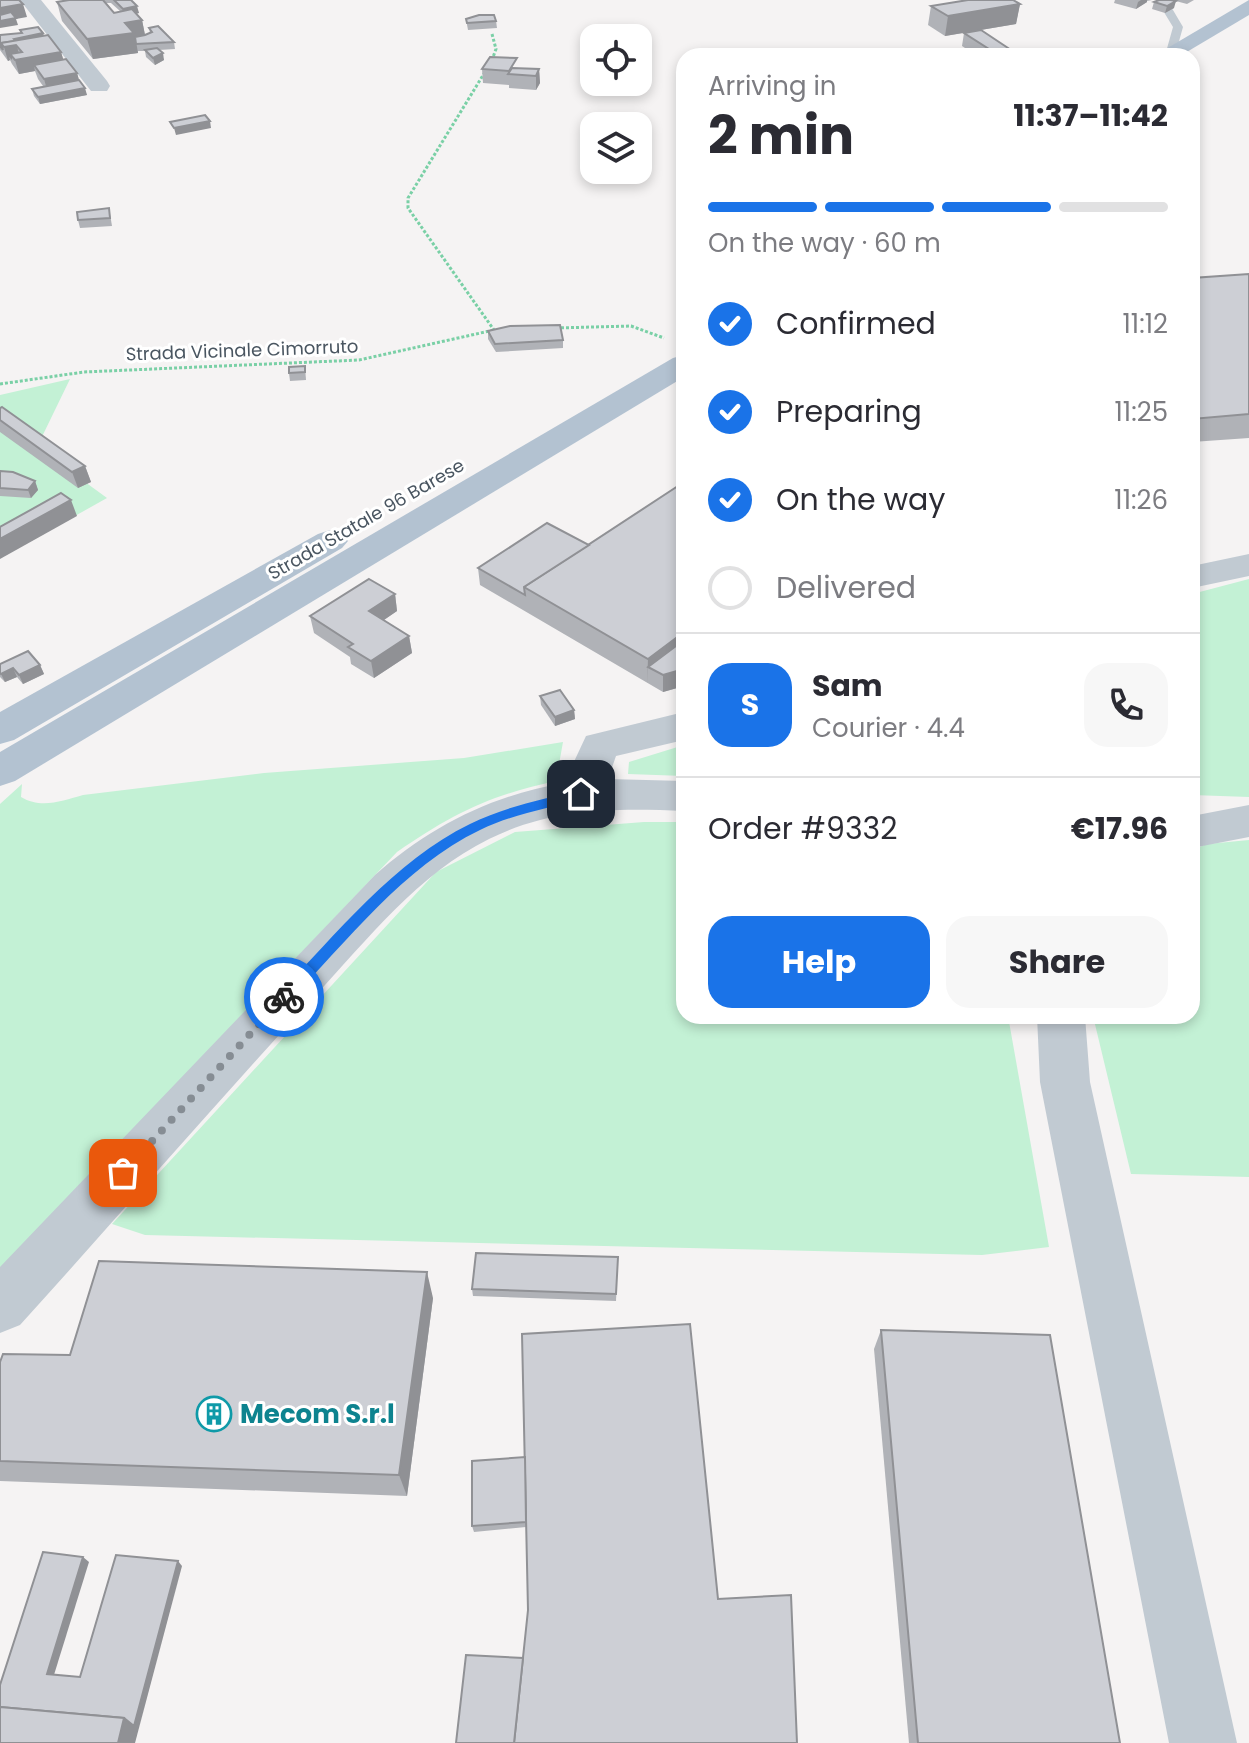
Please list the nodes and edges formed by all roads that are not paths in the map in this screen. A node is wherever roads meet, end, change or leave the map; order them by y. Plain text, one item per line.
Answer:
1 (30, 0) edge
2 (1170, 0) edge
3 (1249, 6) edge
4 (1249, 26) edge
5 (1170, 48) edge
6 (1178, 48) edge
7 (1200, 56) edge
8 (99, 86) dead end
9 (676, 348) edge
10 (1249, 565) edge
11 (1200, 575) edge
12 (65, 715) junction
13 (676, 728) edge
14 (0, 730) edge
15 (0, 740) edge
16 (0, 771) edge
17 (0, 786) edge
18 (581, 794) junction
19 (676, 796) edge
20 (1200, 813) edge
21 (1249, 814) edge
22 (1249, 821) edge
23 (1200, 830) edge
24 (1043, 1024) edge
25 (1061, 1024) edge
26 (1065, 1082) junction
27 (0, 1306) edge
28 (1203, 1743) edge

1 - 8 street
2 - 5 lane
3 - 6 main road
4 - 7 main road
9 - 12 main road, Strada Statale 96 Barese
10 - 11 street
12 - 14 main road
12 - 15 main road
12 - 16 main road
12 - 17 main road
13 - 18 street
18 - 19 street
18 - 27 street
20 - 21 street
22 - 23 street
24 - 26 street
25 - 26 street
26 - 28 street

